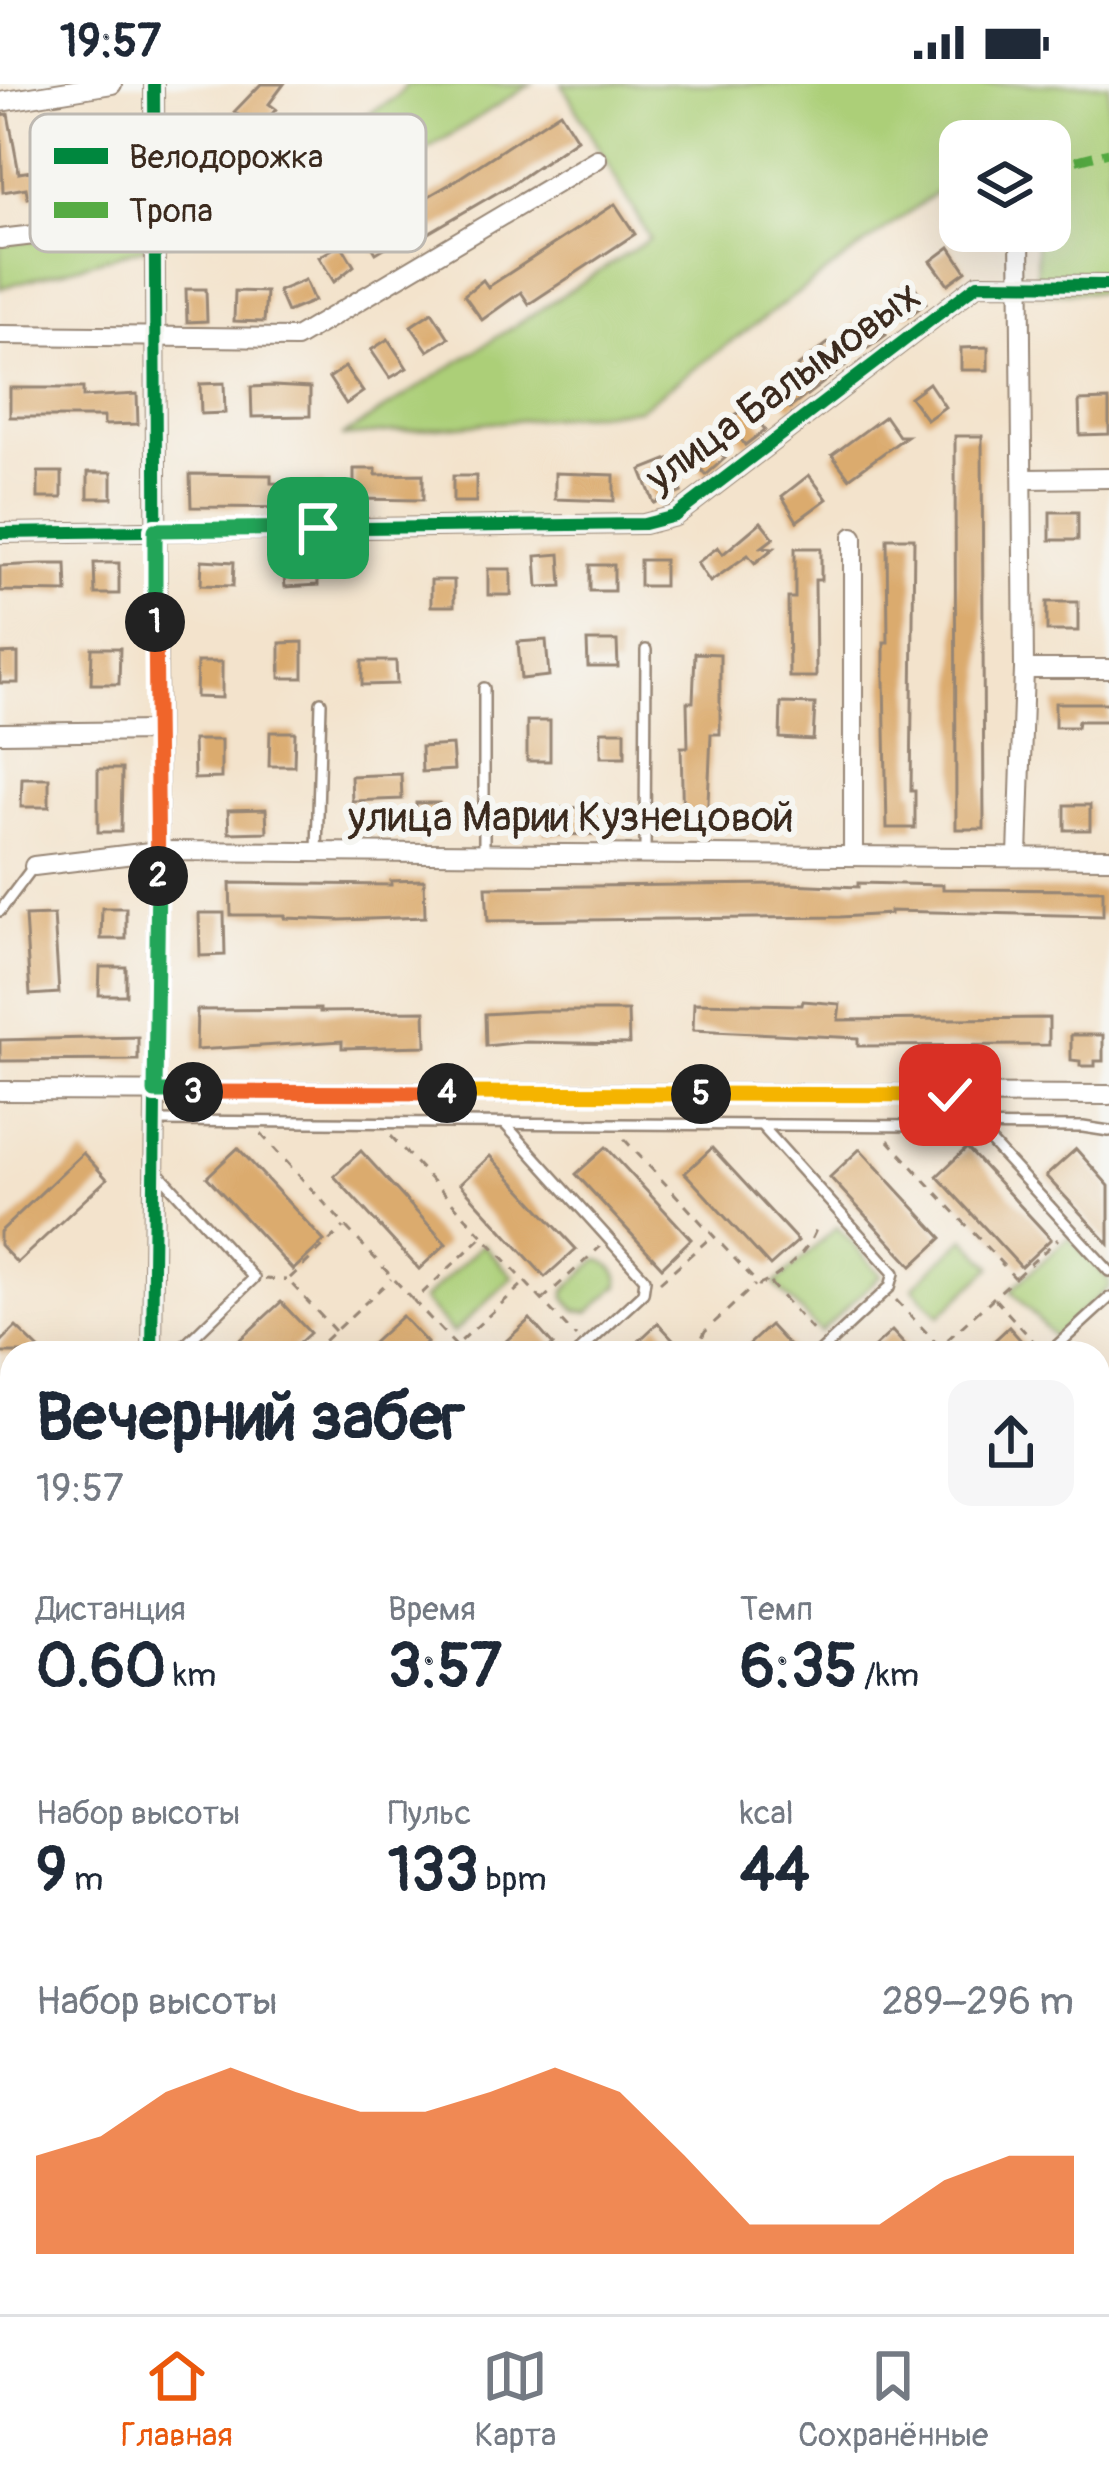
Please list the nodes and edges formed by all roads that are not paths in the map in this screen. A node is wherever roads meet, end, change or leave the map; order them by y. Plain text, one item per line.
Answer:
1 (112, 84) edge
2 (0, 102) edge
3 (597, 158) dead end
4 (30, 235) edge
5 (0, 239) edge
6 (154, 252) edge
7 (1020, 252) edge
8 (1021, 285) junction
9 (1109, 285) edge
10 (0, 335) edge
11 (153, 338) junction
12 (1025, 478) junction
13 (1109, 478) edge
14 (155, 530) junction
15 (0, 533) edge
16 (853, 537) dead end
17 (646, 650) dead end
18 (1024, 669) junction
19 (1109, 669) edge
20 (484, 688) dead end
21 (321, 702) dead end
22 (156, 731) junction
23 (0, 733) edge
24 (158, 851) junction
25 (317, 852) junction
26 (484, 853) junction
27 (645, 854) junction
28 (853, 856) junction
29 (1018, 856) junction
30 (1109, 858) edge
31 (34, 866) joint
32 (0, 910) edge
33 (0, 1091) edge
34 (155, 1092) junction
35 (1109, 1095) edge
36 (154, 1121) junction
37 (504, 1123) junction
38 (761, 1125) junction
39 (976, 1126) junction
40 (1109, 1131) edge
41 (154, 1168) junction
42 (1109, 1271) edge
43 (1109, 1298) edge
44 (152, 1341) edge
45 (189, 1341) edge
46 (592, 1341) edge
47 (832, 1341) edge
48 (1061, 1341) edge

1 - 2 street
3 - 11 street
4 - 5 street
6 - 11 street
7 - 8 street
8 - 9 street, улица Балымовых
8 - 12 street
8 - 14 street, улица Балымовых
10 - 11 street
11 - 14 street
12 - 13 street
12 - 18 street
14 - 15 street, улица Балымовых
14 - 22 street
16 - 28 street
17 - 27 lane
18 - 19 street
18 - 29 street
20 - 26 lane
21 - 25 lane
22 - 23 street
22 - 24 street
24 - 25 street, улица Марии Кузнецовой
24 - 31 street, улица Марии Кузнецовой
24 - 34 street
25 - 26 street, улица Марии Кузнецовой
26 - 27 street, улица Марии Кузнецовой
27 - 28 street, улица Марии Кузнецовой
28 - 29 street, улица Марии Кузнецовой
29 - 30 street, улица Марии Кузнецовой
31 - 32 lane
33 - 34 street
34 - 35 street
34 - 36 street
36 - 37 lane
36 - 41 street
37 - 38 lane
37 - 46 lane
38 - 39 lane
38 - 47 lane
39 - 40 lane
39 - 42 lane
41 - 44 street
41 - 45 lane
43 - 48 lane

